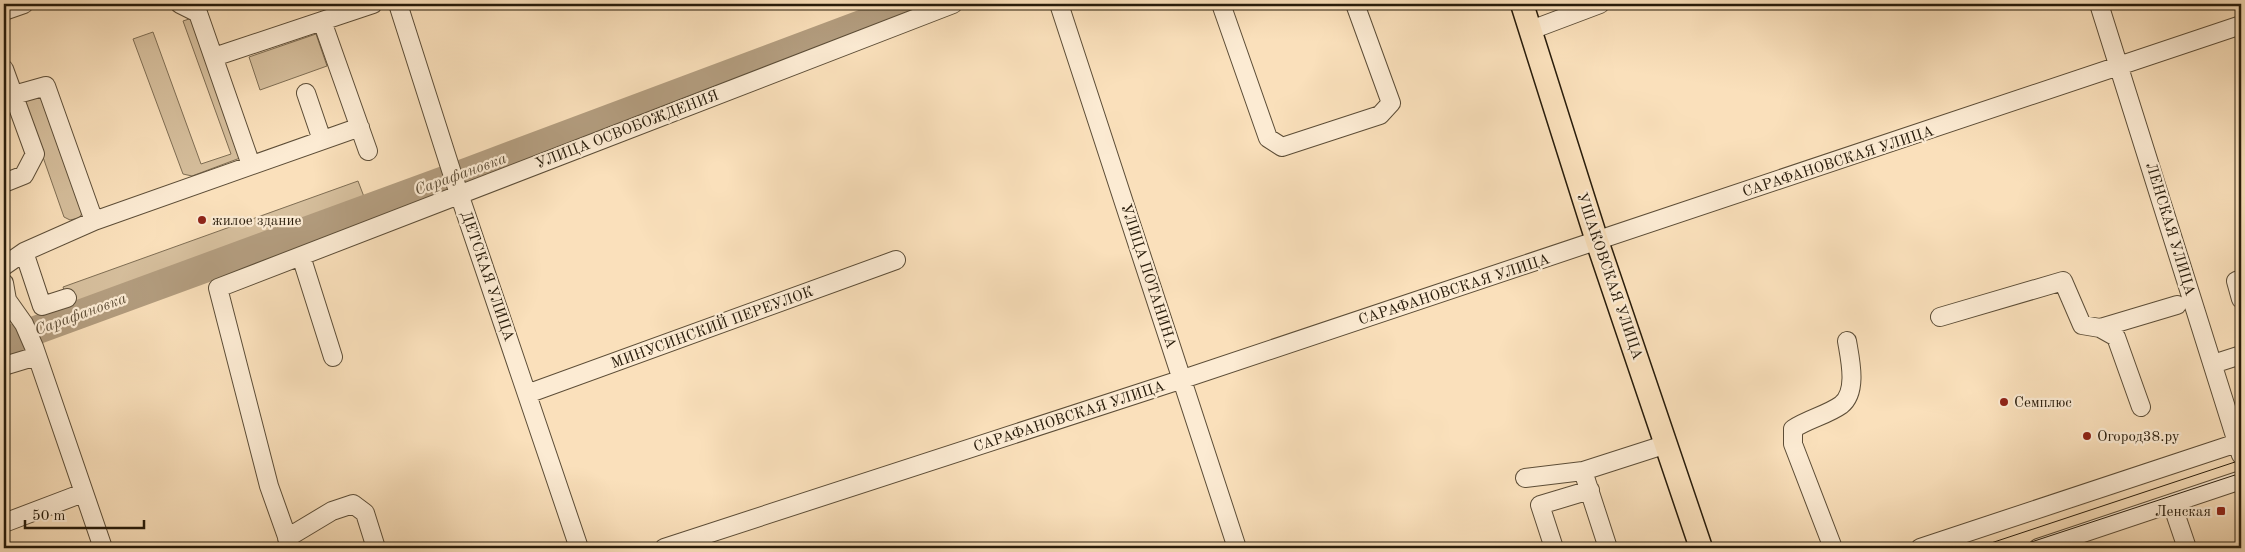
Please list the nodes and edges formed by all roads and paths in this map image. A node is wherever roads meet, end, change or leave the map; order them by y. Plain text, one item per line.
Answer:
1 (24, 4) edge
2 (180, 4) edge
3 (373, 4) edge
4 (398, 4) edge
5 (953, 4) edge
6 (1059, 4) edge
7 (1221, 4) edge
8 (1356, 4) edge
9 (1522, 4) edge
10 (1600, 4) edge
11 (2099, 4) edge
12 (4, 11) edge
13 (322, 21) junction
14 (2241, 25) edge
15 (1531, 30) junction
16 (214, 57) junction
17 (2120, 67) junction
18 (4, 68) edge
19 (306, 93) dead end
20 (14, 95) junction
21 (360, 126) junction
22 (322, 140) junction
23 (368, 152) dead end
24 (251, 165) junction
25 (4, 183) edge
26 (460, 194) junction
27 (94, 221) junction
28 (1598, 241) junction
29 (24, 252) junction
30 (301, 256) junction
31 (896, 260) dead end
32 (4, 266) edge
33 (2241, 279) edge
34 (4, 283) edge
35 (67, 298) dead end
36 (2241, 299) edge
37 (2178, 305) dead end
38 (1940, 317) dead end
39 (2100, 328) junction
40 (1847, 342) dead end
41 (35, 351) junction
42 (2241, 356) edge
43 (333, 357) dead end
44 (2213, 364) junction
45 (4, 366) edge
46 (1183, 379) junction
47 (527, 394) junction
48 (2141, 407) dead end
49 (1667, 444) junction
50 (2239, 449) edge
51 (1583, 471) junction
52 (1525, 478) dead end
53 (2241, 480) edge
54 (1590, 490) junction
55 (84, 492) junction
56 (2172, 504) junction
57 (4, 523) edge
58 (289, 543) edge
59 (103, 548) edge
60 (376, 548) edge
61 (579, 548) edge
62 (664, 548) edge
63 (1237, 548) edge
64 (1554, 548) edge
65 (1608, 548) edge
66 (1700, 548) edge
67 (1833, 548) edge
68 (1920, 548) edge
69 (2038, 548) edge
70 (2187, 548) edge

1 - 12 street
2 - 16 street
3 - 13 street
4 - 26 street, ДЕТСКАЯ УЛИЦА
5 - 26 street, УЛИЦА ОСВОБОЖДЕНИЯ
6 - 46 street, УЛИЦА ПОТАНИНА
7 - 8 street
9 - 15 main road, УШАКОВСКАЯ УЛИЦА
10 - 15 street
11 - 17 street, ЛЕНСКАЯ УЛИЦА
13 - 16 street
13 - 21 street
14 - 17 street, САРАФАНОВСКАЯ УЛИЦА
15 - 28 main road, УШАКОВСКАЯ УЛИЦА
16 - 24 street
17 - 28 street, САРАФАНОВСКАЯ УЛИЦА
17 - 44 street, ЛЕНСКАЯ УЛИЦА
18 - 20 street
19 - 22 street
20 - 25 street
20 - 27 street
21 - 22 street
21 - 23 street
22 - 24 street
24 - 27 street
26 - 30 street, УЛИЦА ОСВОБОЖДЕНИЯ
26 - 47 street, ДЕТСКАЯ УЛИЦА
27 - 29 street
28 - 46 street, САРАФАНОВСКАЯ УЛИЦА
28 - 49 main road, УШАКОВСКАЯ УЛИЦА
29 - 32 street
29 - 35 street
30 - 43 street
30 - 58 street, УЛИЦА ОСВОБОЖДЕНИЯ
31 - 47 street, МИНУСИНСКИЙ ПЕРЕУЛОК
33 - 36 street
34 - 41 street
37 - 39 street
38 - 39 street
39 - 48 street
40 - 67 street
41 - 45 street
41 - 55 street
42 - 44 street
44 - 50 street, ЛЕНСКАЯ УЛИЦА
46 - 62 street, САРАФАНОВСКАЯ УЛИЦА
46 - 63 street, УЛИЦА ПОТАНИНА
47 - 61 street, ДЕТСКАЯ УЛИЦА
49 - 51 street
49 - 66 main road, УШАКОВСКАЯ УЛИЦА
50 - 68 street
51 - 52 street
51 - 54 street
53 - 56 street
54 - 64 street
54 - 65 street
55 - 57 street
55 - 59 street
56 - 69 street
56 - 70 street
58 - 60 street

